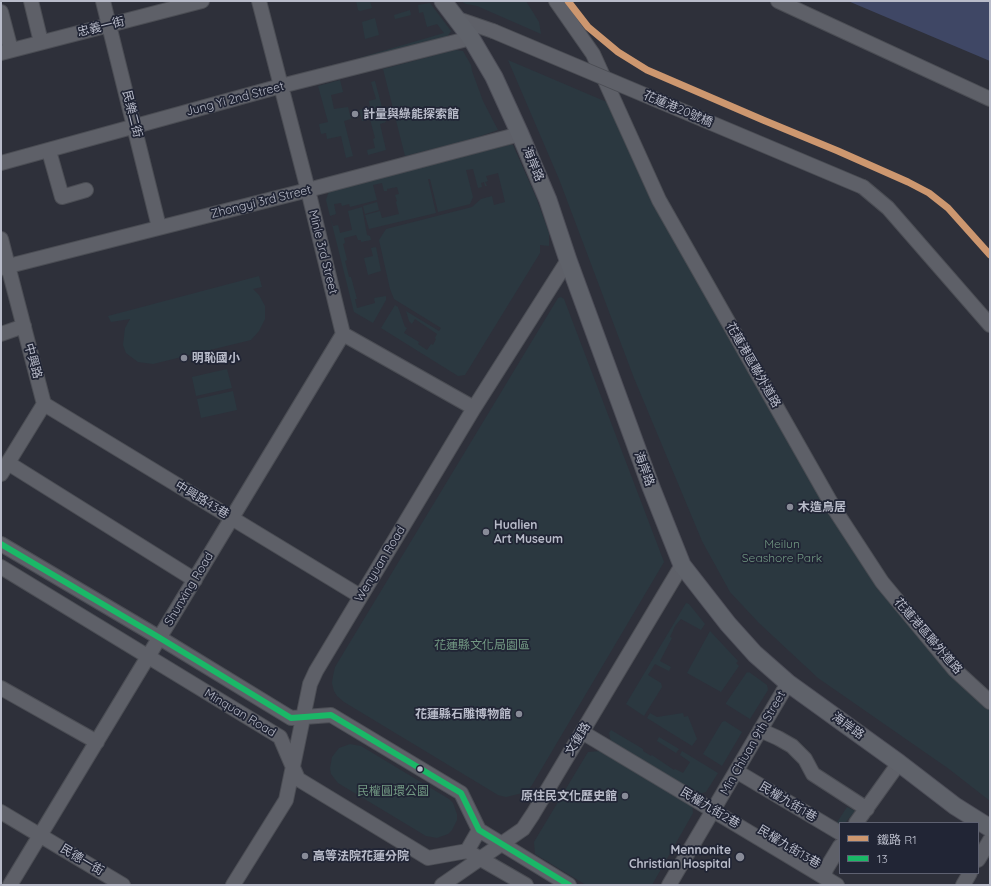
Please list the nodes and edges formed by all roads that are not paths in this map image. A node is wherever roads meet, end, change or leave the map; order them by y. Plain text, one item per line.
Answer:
1 (31, 1) edge
2 (103, 1) edge
3 (202, 1) edge
4 (259, 1) edge
5 (443, 1) edge
6 (556, 1) edge
7 (778, 1) edge
8 (1, 12) edge
9 (458, 20) junction
10 (109, 24) junction
11 (471, 38) junction
12 (41, 42) junction
13 (6, 52) edge
14 (281, 86) junction
15 (990, 99) edge
16 (135, 126) junction
17 (520, 134) junction
18 (49, 151) junction
19 (1, 163) edge
20 (86, 190) dead end
21 (308, 190) junction
22 (159, 227) junction
23 (1, 239) edge
24 (568, 260) junction
25 (4, 267) edge
26 (990, 325) edge
27 (24, 326) junction
28 (1, 334) edge
29 (343, 334) junction
30 (44, 404) junction
31 (474, 408) junction
32 (4, 468) edge
33 (232, 518) junction
34 (1, 544) edge
35 (682, 565) junction
36 (1, 567) edge
37 (195, 580) junction
38 (360, 596) junction
39 (160, 638) junction
40 (148, 657) junction
41 (788, 683) junction
42 (1, 688) edge
43 (990, 702) edge
44 (297, 718) junction
45 (760, 730) junction
46 (582, 732) junction
47 (280, 737) junction
48 (97, 742) junction
49 (899, 763) junction
50 (292, 767) junction
51 (736, 771) junction
52 (868, 809) junction
53 (714, 810) junction
54 (1, 812) edge
55 (733, 812) dead end
56 (857, 822) edge
57 (990, 828) edge
58 (479, 830) junction
59 (839, 832) edge
60 (40, 835) junction
61 (990, 840) edge
62 (501, 844) junction
63 (839, 848) edge
64 (467, 851) junction
65 (480, 858) junction
66 (979, 858) edge
67 (825, 873) junction
68 (969, 874) edge
69 (10, 885) edge
70 (124, 885) edge
71 (233, 885) edge
72 (442, 885) edge
73 (526, 885) edge
74 (569, 885) edge
75 (669, 885) edge
76 (837, 885) edge
77 (963, 885) edge

1 - 12 street
2 - 10 street, 民樂二街
3 - 10 street, 忠義一街
4 - 14 street, Minle 3rd Street
5 - 9 main road, 海岸路
6 - 43 street, 花蓮港區聯外道路
7 - 15 street
8 - 13 street
9 - 11 main road, 海岸路
9 - 26 street, 花蓮港20號橋, bridge
10 - 12 street, 忠義一街
10 - 16 street, 民樂二街
11 - 14 street, Jung Yi 2nd Street
11 - 17 main road, 海岸路
12 - 13 street, 忠義一街
14 - 16 street, Jung Yi 2nd Street
14 - 21 street, Minle 3rd Street
16 - 18 street, Jung Yi 2nd Street
16 - 22 street, 民樂二街
17 - 21 street, Zhongyi 3rd Street
17 - 24 main road, 海岸路
18 - 19 street, Jung Yi 2nd Street
18 - 20 street
21 - 22 street, Zhongyi 3rd Street
21 - 29 street, Minle 3rd Street
22 - 25 street, Zhongyi 3rd Street
23 - 25 street, 中興路
24 - 31 street, Wenyuan Road
24 - 35 main road, 海岸路
25 - 27 street, 中興路
27 - 28 street
27 - 30 street, 中興路
29 - 31 street
29 - 33 street, Shunxing Road
30 - 32 street
30 - 33 street, 中興路43巷
31 - 38 street, Wenyuan Road
32 - 37 street
33 - 37 street, Shunxing Road
33 - 38 street, 中興路43巷
34 - 39 street, Minquan Road
35 - 41 main road, 海岸路
35 - 46 street, 文復路
36 - 40 street, Minquan Road
37 - 39 street, Shunxing Road
38 - 44 street, Wenyuan Road
39 - 40 street, Shunxing Road
39 - 44 street, Minquan Road
40 - 47 street, Minquan Road
40 - 48 street, Shunxing Road
41 - 45 street, Min Chiuan 9th Street
41 - 49 main road, 海岸路
42 - 48 street
44 - 47 street
44 - 50 street, Wenyuan Road
44 - 58 street
45 - 51 street, Min Chiuan 9th Street
45 - 52 street
46 - 53 street, 民權九街2巷
46 - 62 street, 文復路
47 - 50 street, Minquan Road
48 - 60 street, Shunxing Road
49 - 52 street
49 - 57 main road, 海岸路
50 - 64 street, Minquan Road
50 - 71 street, Wenyuan Road
51 - 53 street, Min Chiuan 9th Street
51 - 59 street, 民權九街1巷
52 - 56 street
53 - 67 street, 民權九街2巷
53 - 75 street, Min Chiuan 9th Street
54 - 60 street, 民德一街
55 - 67 street, 民權九街13巷
58 - 62 street
58 - 64 street
60 - 69 street, Shunxing Road
60 - 70 street, 民德一街
61 - 66 street
62 - 65 street, 文復路
62 - 74 street
63 - 67 street
64 - 65 street
65 - 72 street, 文復路
65 - 73 street
67 - 76 street, 民權九街2巷
68 - 77 street

